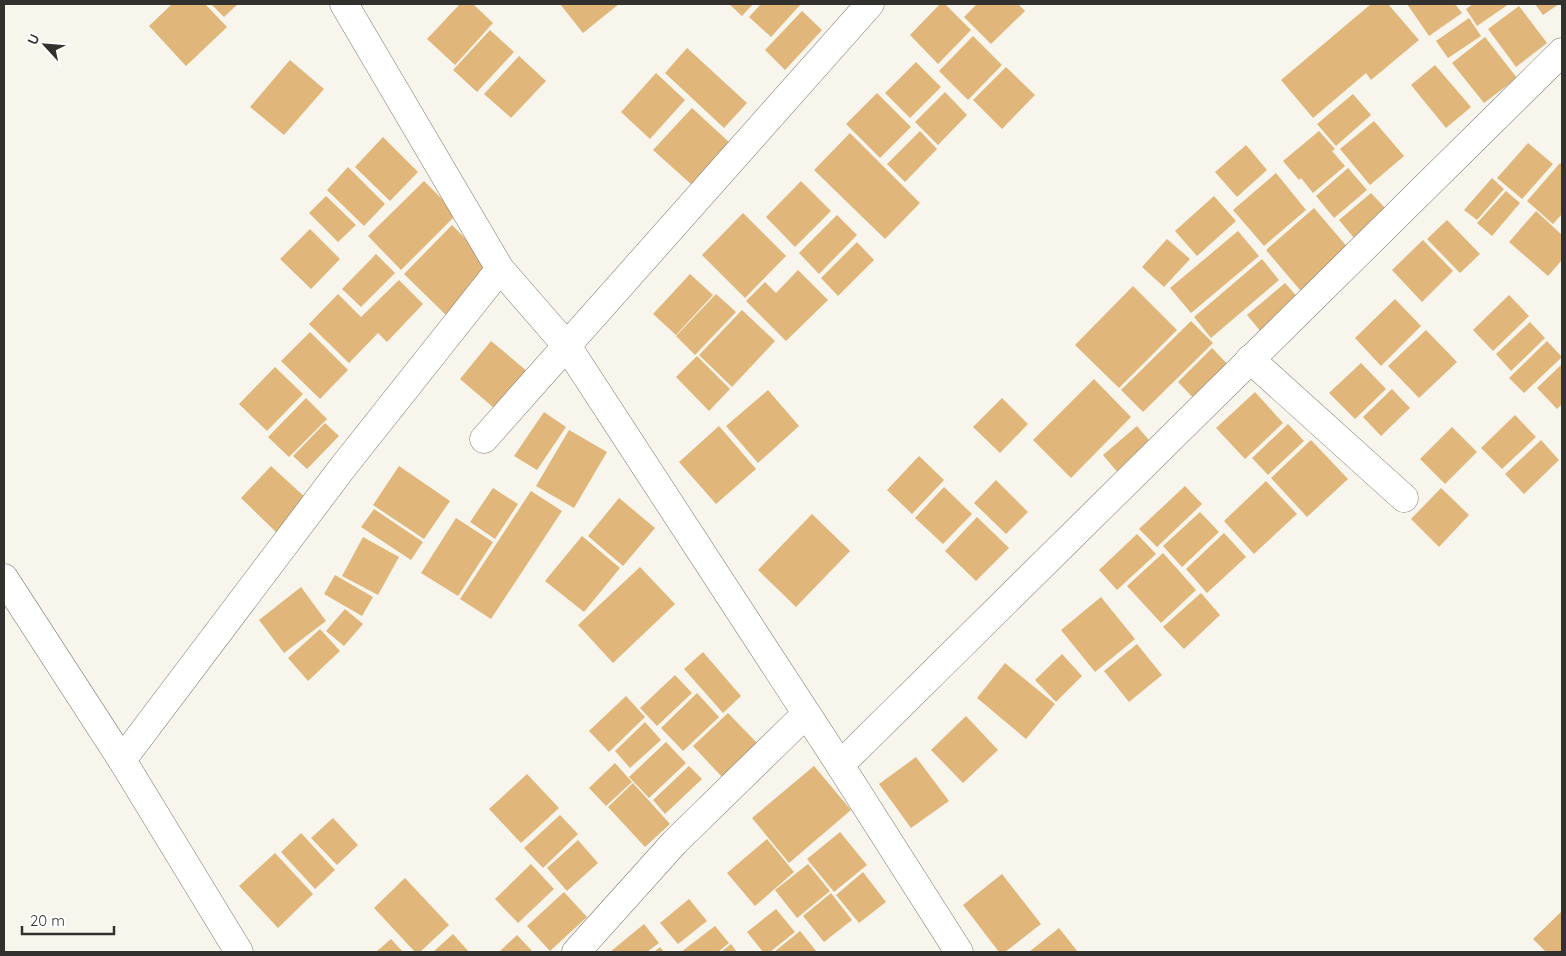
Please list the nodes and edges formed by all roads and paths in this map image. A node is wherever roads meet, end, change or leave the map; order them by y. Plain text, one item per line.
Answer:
1 (344, 4) edge
2 (870, 4) edge
3 (1562, 52) edge
4 (500, 269) junction
5 (567, 346) junction
6 (1250, 359) junction
7 (484, 439) dead end
8 (1404, 498) dead end
9 (4, 578) edge
10 (806, 714) junction
11 (122, 760) junction
12 (840, 765) junction
13 (239, 952) edge
14 (576, 952) edge
15 (959, 952) edge

1 - 4 street
2 - 5 street
3 - 6 street
4 - 5 street
4 - 11 street
5 - 7 street
5 - 10 street
6 - 8 street
6 - 12 street
9 - 11 street
10 - 12 street
10 - 14 street
11 - 13 street
12 - 15 street

